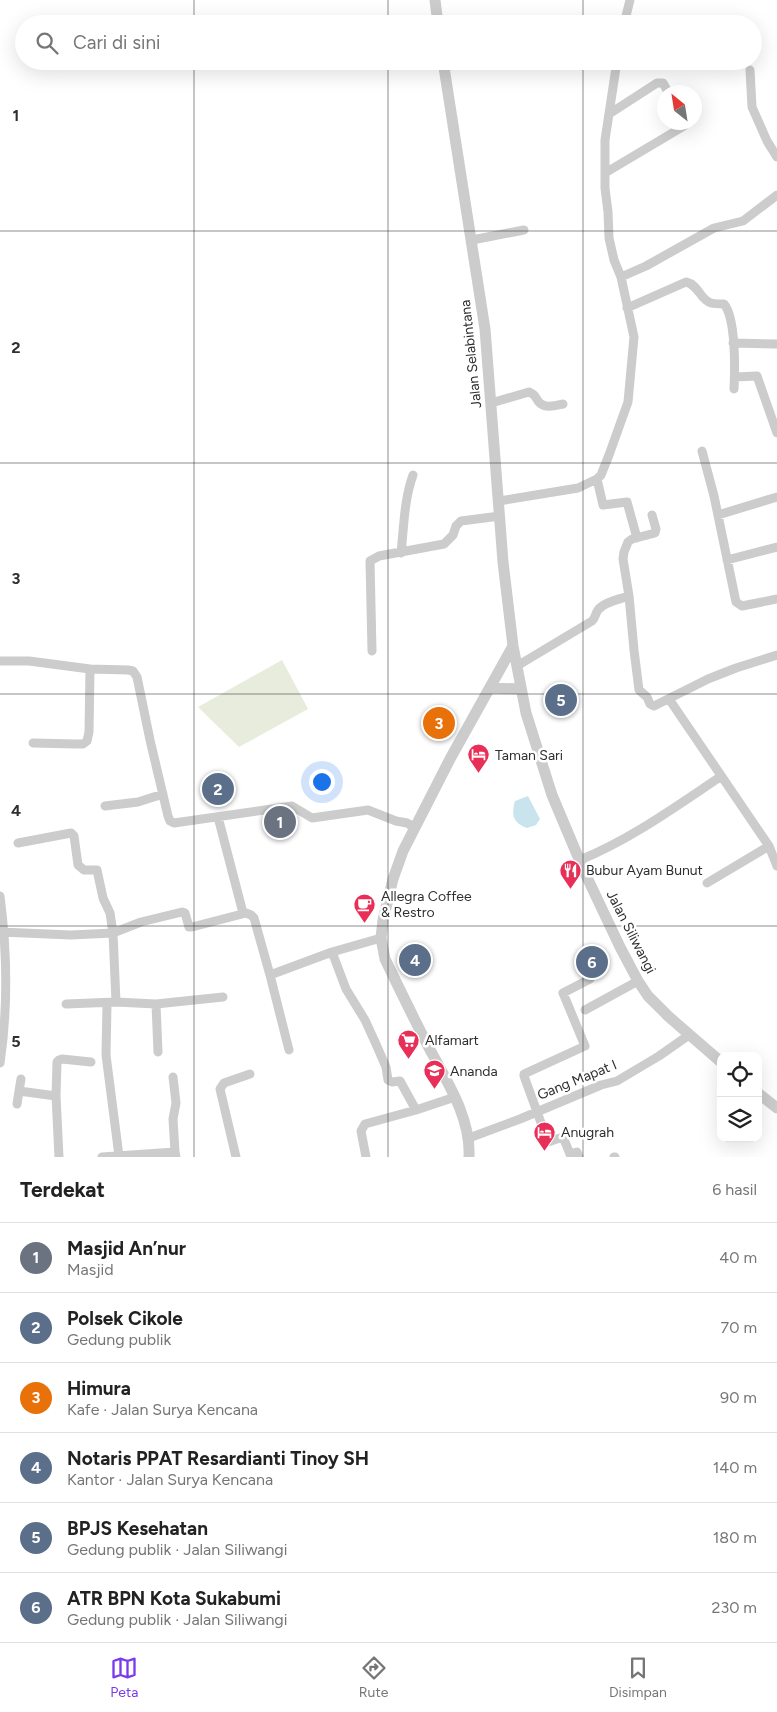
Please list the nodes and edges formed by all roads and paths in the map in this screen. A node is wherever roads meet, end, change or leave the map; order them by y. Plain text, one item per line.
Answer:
1 (434, 0) edge
2 (630, 0) edge
3 (436, 15) edge
4 (626, 15) edge
5 (445, 70) edge
6 (616, 70) edge
7 (750, 70) dead end
8 (663, 85) edge
9 (609, 114) junction
10 (677, 130) edge
11 (777, 157) edge
12 (605, 173) junction
13 (777, 195) edge
14 (524, 230) dead end
15 (472, 240) junction
16 (621, 277) junction
17 (627, 308) junction
18 (733, 343) junction
19 (777, 344) edge
20 (735, 376) junction
21 (734, 389) dead end
22 (491, 403) junction
23 (562, 404) dead end
24 (777, 433) edge
25 (702, 451) dead end
26 (413, 475) dead end
27 (597, 479) junction
28 (777, 498) edge
29 (499, 501) junction
30 (652, 514) dead end
31 (718, 515) junction
32 (500, 516) junction
33 (637, 538) junction
34 (777, 546) edge
35 (401, 552) junction
36 (727, 560) junction
37 (629, 596) junction
38 (777, 599) edge
39 (513, 646) junction
40 (372, 651) dead end
41 (777, 655) edge
42 (0, 661) edge
43 (517, 666) junction
44 (90, 669) junction
45 (491, 688) junction
46 (522, 689) junction
47 (669, 699) junction
48 (33, 743) dead end
49 (720, 777) junction
50 (163, 794) junction
51 (105, 806) dead end
52 (218, 817) junction
53 (414, 827) junction
54 (18, 844) dead end
55 (768, 846) junction
56 (580, 860) junction
57 (777, 866) edge
58 (706, 883) dead end
59 (0, 896) edge
60 (243, 913) junction
61 (2, 933) edge
62 (114, 933) junction
63 (381, 938) junction
64 (332, 952) junction
65 (270, 974) junction
66 (590, 979) dead end
67 (638, 981) junction
68 (223, 996) dead end
69 (112, 1003) junction
70 (66, 1004) dead end
71 (156, 1004) junction
72 (585, 1010) dead end
73 (689, 1034) junction
74 (289, 1050) dead end
75 (158, 1052) dead end
76 (717, 1058) edge
77 (91, 1062) dead end
78 (0, 1063) edge
79 (250, 1074) dead end
80 (173, 1077) dead end
81 (21, 1080) dead end
82 (19, 1092) junction
83 (56, 1096) junction
84 (762, 1096) edge
85 (455, 1097) junction
86 (17, 1104) dead end
87 (777, 1108) edge
88 (416, 1110) junction
89 (538, 1111) junction
90 (468, 1138) junction
91 (176, 1154) edge
92 (119, 1156) junction
93 (59, 1157) edge
94 (102, 1157) edge
95 (236, 1157) edge
96 (366, 1157) edge
97 (469, 1157) edge
98 (579, 1157) edge

1 - 3 street
2 - 4 street
5 - 15 street, Jalan Selabintana
6 - 9 street
7 - 11 street
8 - 9 street
9 - 12 street
10 - 12 street
12 - 16 street
13 - 16 street
14 - 15 street
15 - 22 street, Jalan Selabintana
16 - 17 street
17 - 18 street
17 - 27 street
18 - 19 street
18 - 20 street
20 - 21 street
20 - 24 street
22 - 23 street
22 - 29 street, Jalan Selabintana
25 - 31 street
26 - 35 street
27 - 29 street
27 - 33 street
28 - 31 street
29 - 32 street, Jalan Selabintana
30 - 33 street
31 - 36 street
32 - 35 street
32 - 39 street, Jalan Selabintana
33 - 37 street
34 - 36 street
35 - 40 street
36 - 38 street
37 - 43 street
37 - 47 street
39 - 43 street, Jalan Siliwangi
39 - 45 street
41 - 47 street
42 - 44 street
43 - 46 street, Jalan Siliwangi
44 - 48 street
44 - 50 street
45 - 46 street
45 - 53 street
46 - 56 street, Jalan Siliwangi
47 - 49 street
49 - 55 street
49 - 56 street
50 - 51 street
50 - 52 street
52 - 53 street
52 - 60 street
53 - 63 street
54 - 62 street
55 - 57 street
55 - 58 street
56 - 67 street, Jalan Siliwangi
59 - 61 street
60 - 62 street
60 - 65 street
61 - 62 street
61 - 78 street
62 - 69 street
63 - 64 street
63 - 85 street
64 - 65 street
64 - 88 street
65 - 74 street
66 - 89 street
67 - 72 street
67 - 73 street, Jalan Siliwangi
68 - 71 street
69 - 70 street
69 - 71 street
69 - 92 street
71 - 75 street
73 - 76 street, Jalan Siliwangi
73 - 89 street, Gang Mapat I
77 - 83 street
79 - 95 street
80 - 91 street
81 - 82 street
82 - 83 street
82 - 86 street
83 - 93 street
84 - 87 street
85 - 88 street
85 - 90 street
88 - 96 street
89 - 90 street, Gang Mapat I
89 - 98 street
90 - 97 street
91 - 92 street
92 - 94 street

